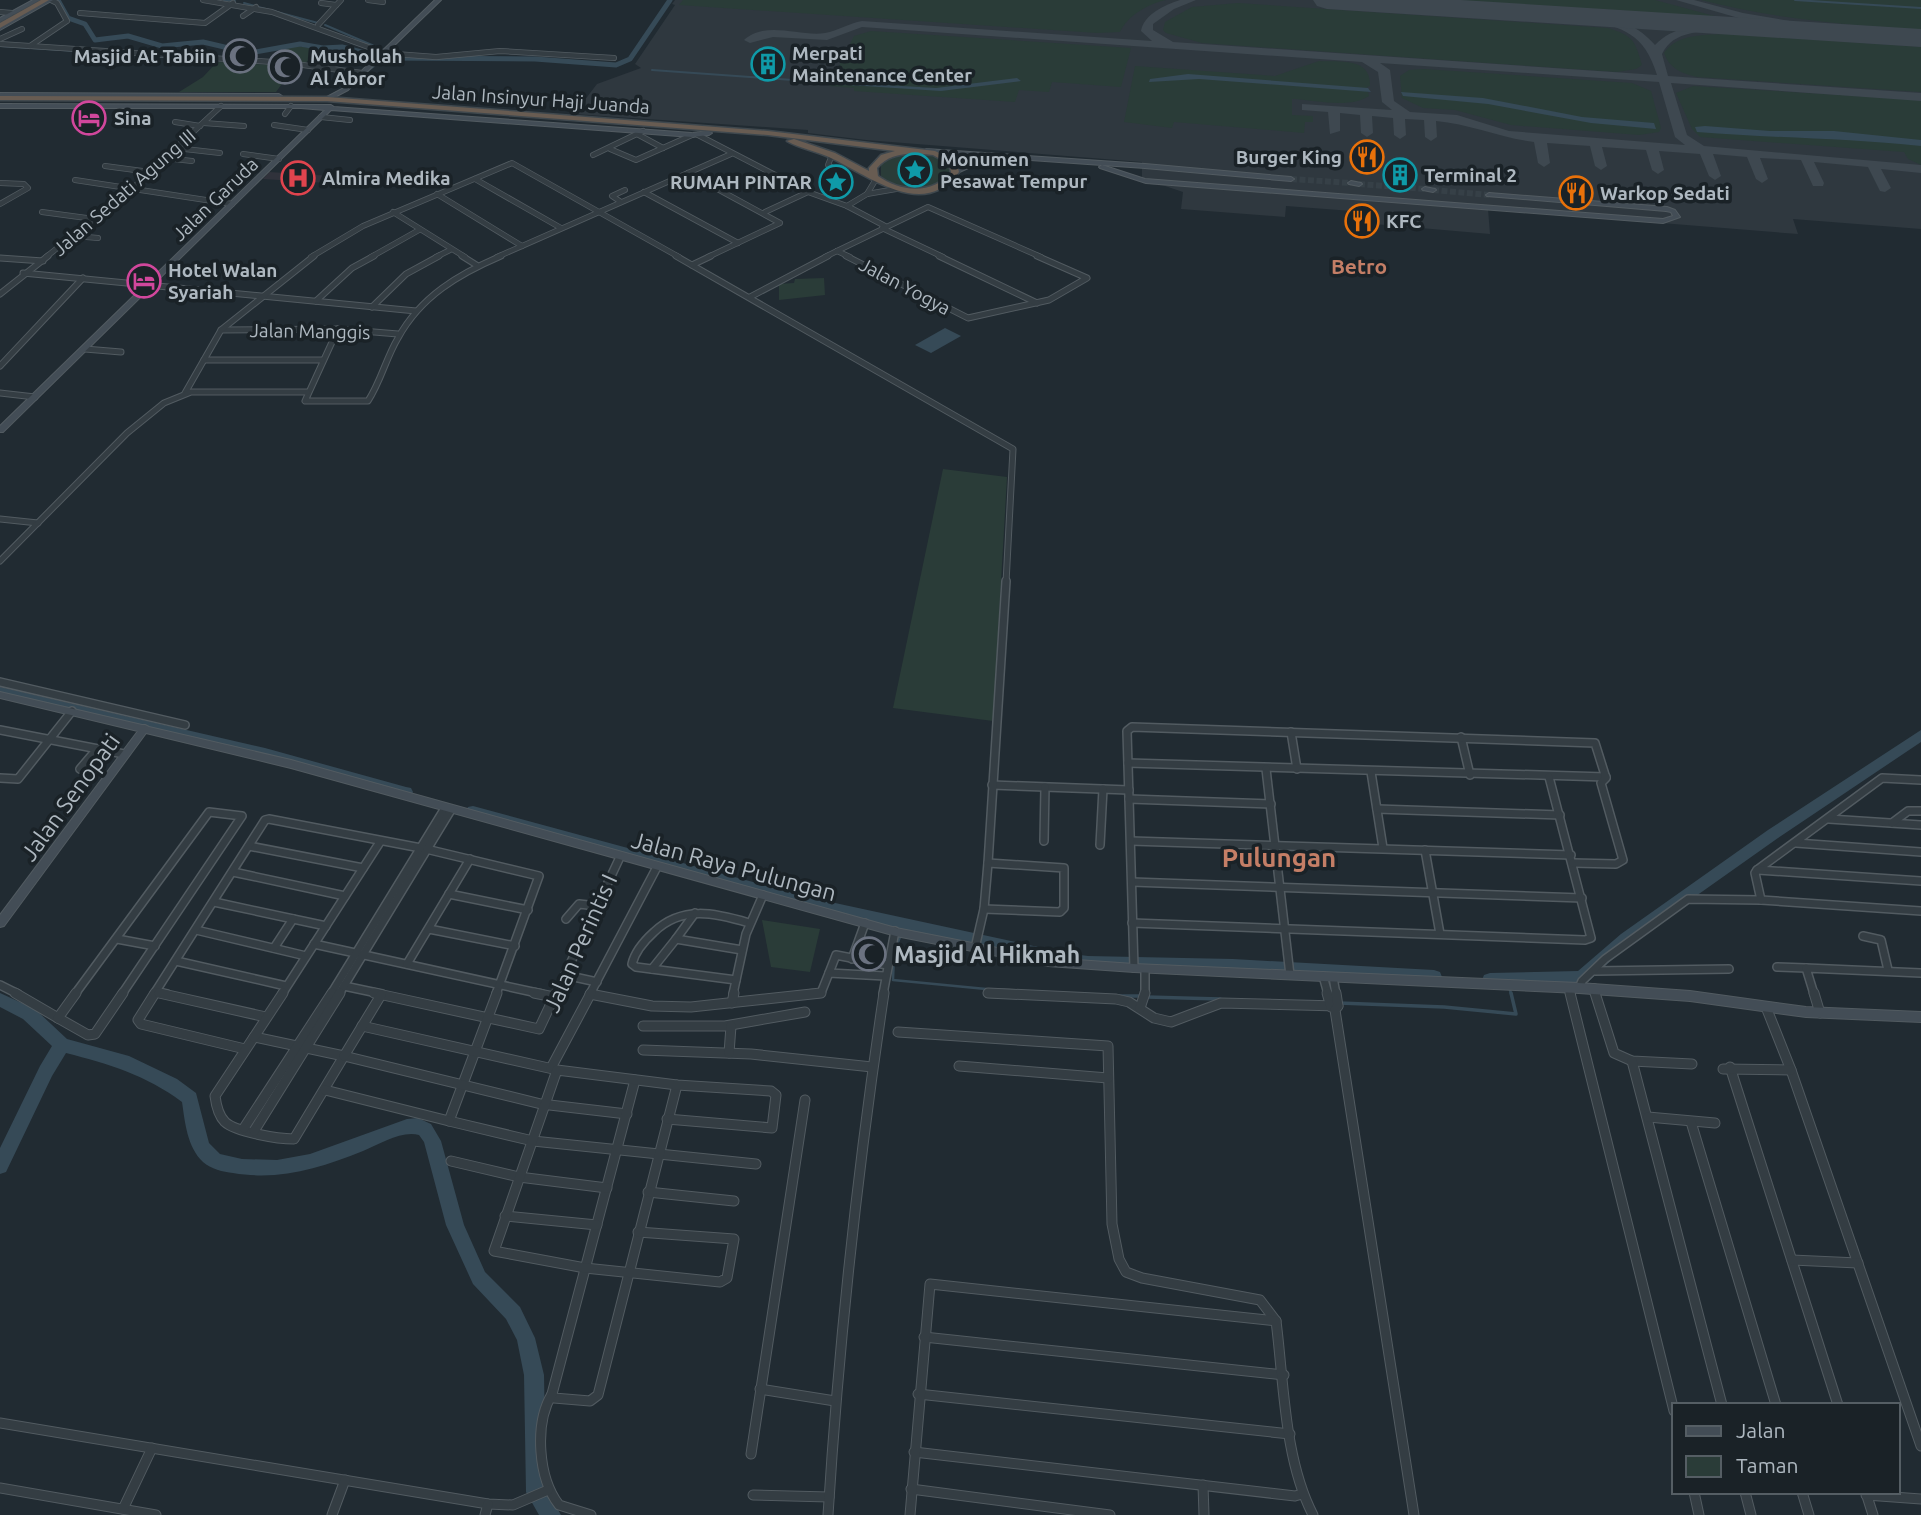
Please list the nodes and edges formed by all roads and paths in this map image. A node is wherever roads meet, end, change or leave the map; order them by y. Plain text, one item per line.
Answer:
1 (39, 0) edge
2 (49, 0) edge
3 (203, 0) edge
4 (341, 0) edge
5 (368, 0) edge
6 (438, 0) edge
7 (241, 2) edge
8 (383, 2) dead end
9 (233, 3) junction
10 (321, 3) dead end
11 (336, 5) junction
12 (256, 7) junction
13 (125, 11) dead end
14 (0, 12) edge
15 (22, 12) junction
16 (171, 12) dead end
17 (12, 13) junction
18 (80, 13) dead end
19 (243, 16) dead end
20 (118, 17) junction
21 (161, 20) junction
22 (0, 24) edge
23 (318, 25) junction
24 (0, 44) edge
25 (30, 46) junction
26 (382, 53) junction
27 (614, 58) dead end
28 (362, 73) junction
29 (346, 89) junction
30 (279, 96) dead end
31 (0, 100) edge
32 (345, 100) junction
33 (199, 101) junction
34 (329, 103) junction
35 (128, 104) junction
36 (297, 105) junction
37 (221, 106) junction
38 (378, 108) junction
39 (467, 111) junction
40 (285, 114) dead end
41 (321, 117) junction
42 (350, 120) dead end
43 (175, 122) dead end
44 (202, 125) junction
45 (274, 125) dead end
46 (244, 126) dead end
47 (308, 130) junction
48 (640, 132) junction
49 (690, 132) junction
50 (709, 133) junction
51 (176, 148) junction
52 (663, 148) junction
53 (610, 149) junction
54 (910, 150) junction
55 (926, 151) junction
56 (220, 153) dead end
57 (243, 153) dead end
58 (732, 153) junction
59 (593, 155) dead end
60 (832, 155) junction
61 (165, 158) junction
62 (279, 159) junction
63 (192, 161) dead end
64 (105, 166) dead end
65 (831, 167) dead end
66 (150, 172) junction
67 (955, 172) junction
68 (688, 173) junction
69 (1291, 176) tunnel mouth
70 (875, 178) junction
71 (475, 179) junction
72 (75, 180) dead end
73 (0, 183) edge
74 (133, 188) junction
75 (896, 188) junction
76 (625, 190) dead end
77 (808, 191) junction
78 (645, 192) junction
79 (1489, 192) tunnel mouth
80 (437, 194) junction
81 (867, 194) junction
82 (621, 202) junction
83 (0, 204) edge
84 (232, 204) junction
85 (847, 206) junction
86 (596, 211) junction
87 (42, 212) dead end
88 (393, 212) junction
89 (765, 212) junction
90 (94, 219) junction
91 (883, 227) junction
92 (561, 228) junction
93 (419, 230) junction
94 (74, 235) junction
95 (97, 238) dead end
96 (738, 243) junction
97 (522, 246) junction
98 (450, 250) junction
99 (838, 251) junction
100 (0, 258) edge
101 (44, 261) junction
102 (692, 265) junction
103 (478, 266) junction
104 (23, 273) junction
105 (83, 278) junction
106 (149, 285) junction
107 (0, 294) edge
108 (266, 296) junction
109 (750, 297) junction
110 (316, 301) junction
111 (1038, 303) junction
112 (372, 307) junction
113 (415, 311) junction
114 (338, 329) junction
115 (221, 330) junction
116 (398, 334) junction
117 (85, 349) junction
118 (121, 352) dead end
119 (204, 360) junction
120 (322, 360) junction
121 (0, 366) edge
122 (307, 392) junction
123 (0, 393) edge
124 (185, 393) junction
125 (35, 397) junction
126 (0, 430) edge
127 (0, 519) edge
128 (38, 523) junction
129 (0, 561) edge
130 (0, 682) edge
131 (0, 695) edge
132 (72, 711) junction
133 (185, 725) dead end
134 (145, 727) junction
135 (0, 730) edge
136 (1291, 732) junction
137 (1461, 737) junction
138 (49, 739) junction
139 (97, 749) junction
140 (124, 754) junction
141 (1128, 763) junction
142 (80, 769) dead end
143 (1266, 769) junction
144 (1297, 769) junction
145 (1371, 772) junction
146 (1469, 775) junction
147 (1549, 777) junction
148 (1605, 777) junction
149 (0, 778) edge
150 (1921, 780) edge
151 (992, 785) junction
152 (1045, 787) junction
153 (1103, 789) junction
154 (1129, 790) junction
155 (1129, 799) junction
156 (1271, 804) junction
157 (448, 809) junction
158 (1377, 809) junction
159 (1921, 811) edge
160 (1560, 815) junction
161 (1829, 818) junction
162 (1892, 823) junction
163 (1921, 825) edge
164 (1044, 841) dead end
165 (1131, 841) junction
166 (380, 842) junction
167 (1796, 843) junction
168 (1100, 845) dead end
169 (1276, 845) junction
170 (249, 846) junction
171 (1383, 848) junction
172 (422, 849) junction
173 (1425, 850) junction
174 (1921, 852) edge
175 (620, 857) junction
176 (470, 859) junction
177 (1572, 859) junction
178 (988, 863) junction
179 (657, 867) junction
180 (363, 868) junction
181 (1757, 870) junction
182 (233, 872) junction
183 (1921, 881) edge
184 (1132, 882) junction
185 (1279, 885) junction
186 (1432, 891) junction
187 (449, 894) junction
188 (763, 895) junction
189 (345, 896) junction
190 (1583, 898) junction
191 (1761, 900) junction
192 (214, 902) junction
193 (597, 906) junction
194 (984, 909) junction
195 (528, 910) junction
196 (1921, 911) edge
197 (695, 913) junction
198 (293, 919) junction
199 (566, 919) dead end
200 (0, 923) edge
201 (749, 923) junction
202 (865, 923) junction
203 (1132, 923) junction
204 (326, 926) junction
205 (429, 929) junction
206 (1285, 929) junction
207 (196, 930) junction
208 (898, 932) junction
209 (1440, 934) junction
210 (1863, 936) dead end
211 (117, 939) junction
212 (676, 939) junction
213 (976, 941) junction
214 (314, 944) junction
215 (155, 946) junction
216 (515, 946) junction
217 (274, 948) junction
218 (742, 950) junction
219 (357, 954) junction
220 (306, 956) junction
221 (852, 958) junction
222 (176, 961) junction
223 (407, 964) junction
224 (887, 965) junction
225 (1138, 967) junction
226 (1777, 967) dead end
227 (1806, 968) junction
228 (652, 969) junction
229 (1289, 969) junction
230 (1729, 969) dead end
231 (1888, 970) junction
232 (1595, 971) junction
233 (830, 973) junction
234 (1921, 973) edge
235 (565, 975) junction
236 (885, 976) junction
237 (1328, 977) junction
238 (736, 980) junction
239 (597, 982) junction
240 (0, 985) edge
241 (500, 985) junction
242 (286, 986) junction
243 (344, 986) junction
244 (1572, 990) junction
245 (157, 992) junction
246 (1595, 992) junction
247 (988, 993) dead end
248 (381, 995) junction
249 (590, 995) junction
250 (554, 997) junction
251 (732, 1003) junction
252 (1333, 1004) junction
253 (1140, 1008) junction
254 (1767, 1010) junction
255 (805, 1012) dead end
256 (1820, 1013) junction
257 (266, 1017) junction
258 (1921, 1017) edge
259 (488, 1018) junction
260 (57, 1019) junction
261 (362, 1026) junction
262 (643, 1026) dead end
263 (731, 1026) junction
264 (898, 1032) dead end
265 (254, 1037) junction
266 (304, 1047) junction
267 (245, 1049) junction
268 (643, 1050) dead end
269 (476, 1051) junction
270 (729, 1053) junction
271 (343, 1058) junction
272 (1632, 1061) junction
273 (1692, 1064) dead end
274 (959, 1066) dead end
275 (872, 1067) junction
276 (554, 1069) junction
277 (1791, 1070) junction
278 (1108, 1078) junction
279 (635, 1080) junction
280 (463, 1085) junction
281 (677, 1085) junction
282 (325, 1090) junction
283 (805, 1100) dead end
284 (544, 1105) junction
285 (627, 1114) junction
286 (1648, 1117) junction
287 (667, 1119) junction
288 (449, 1121) junction
289 (1691, 1122) junction
290 (1715, 1123) dead end
291 (244, 1128) junction
292 (254, 1131) junction
293 (533, 1141) junction
294 (618, 1150) junction
295 (657, 1155) junction
296 (451, 1161) dead end
297 (756, 1164) dead end
298 (519, 1177) junction
299 (607, 1188) junction
300 (648, 1192) junction
301 (734, 1201) dead end
302 (505, 1216) junction
303 (597, 1226) junction
304 (638, 1232) junction
305 (1792, 1260) junction
306 (1858, 1263) junction
307 (585, 1268) junction
308 (628, 1272) junction
309 (1276, 1321) junction
310 (924, 1338) junction
311 (1284, 1375) junction
312 (760, 1389) junction
313 (552, 1394) junction
314 (918, 1394) junction
315 (835, 1401) junction
316 (1672, 1403) edge
317 (1721, 1403) edge
318 (1775, 1403) edge
319 (1837, 1403) edge
320 (0, 1423) edge
321 (1290, 1434) junction
322 (1921, 1446) edge
323 (152, 1448) junction
324 (914, 1452) junction
325 (751, 1454) dead end
326 (345, 1480) junction
327 (1203, 1485) junction
328 (0, 1488) edge
329 (911, 1489) junction
330 (548, 1490) junction
331 (1302, 1494) junction
332 (1694, 1494) edge
333 (1746, 1494) edge
334 (1803, 1494) edge
335 (1866, 1494) edge
336 (753, 1495) dead end
337 (829, 1497) junction
338 (1921, 1499) edge
339 (488, 1504) junction
340 (124, 1509) junction
341 (156, 1515) edge
342 (332, 1515) edge
343 (485, 1515) edge
344 (591, 1515) edge
345 (828, 1515) edge
346 (910, 1515) edge
347 (1110, 1515) edge
348 (1204, 1515) edge
349 (1312, 1515) edge
350 (1414, 1515) edge
351 (1699, 1515) edge
352 (1751, 1515) edge
353 (1809, 1515) edge
354 (1873, 1515) edge

1 - 15 highway
1 - 17 street
2 - 15 highway
2 - 22 street
2 - 25 street
3 - 9 street
4 - 11 street
5 - 8 street
6 - 26 street
7 - 9 street
7 - 12 street
9 - 21 street
10 - 11 street
11 - 23 street
12 - 19 street
12 - 23 street
13 - 20 street
14 - 17 street
15 - 22 highway
16 - 21 street
17 - 22 street
18 - 20 street
20 - 21 street
23 - 26 street
24 - 25 street
25 - 28 street
26 - 27 street
26 - 28 street
28 - 29 street
29 - 32 street
29 - 34 street
30 - 31 street
31 - 33 highway, Jalan Insinyur Haji Juanda
31 - 35 highway, Jalan Insinyur Haji Juanda
32 - 34 highway, Jalan Insinyur Haji Juanda
32 - 39 highway, Jalan Insinyur Haji Juanda
33 - 34 highway, Jalan Insinyur Haji Juanda
33 - 35 highway, Jalan Insinyur Haji Juanda
33 - 36 highway, Jalan Insinyur Haji Juanda
34 - 36 street, Jalan Insinyur Haji Juanda
34 - 38 street, Jalan Insinyur Haji Juanda
34 - 41 street, Jalan Garuda
35 - 37 street, Jalan Insinyur Haji Juanda
36 - 37 street, Jalan Insinyur Haji Juanda
36 - 38 highway, Jalan Insinyur Haji Juanda
36 - 40 street
37 - 44 street, Jalan Sedati Agung III
38 - 39 highway, Jalan Insinyur Haji Juanda
38 - 48 street, Jalan Insinyur Haji Juanda
39 - 49 highway, Jalan Insinyur Haji Juanda
41 - 42 street
41 - 47 street, Jalan Garuda
43 - 44 street
44 - 46 street
44 - 51 street, Jalan Sedati Agung III
45 - 47 street
47 - 62 street, Jalan Garuda
48 - 49 street, Jalan Insinyur Haji Juanda
48 - 52 street
48 - 53 street
49 - 50 highway, Jalan Insinyur Haji Juanda
49 - 50 street, Jalan Insinyur Haji Juanda
49 - 52 street
49 - 54 highway, Jalan Insinyur Haji Juanda
49 - 58 street
50 - 60 highway, Jalan Insinyur Haji Juanda
51 - 56 street
51 - 61 street, Jalan Sedati Agung III
52 - 53 street
53 - 59 street
54 - 55 highway, Jalan Insinyur Haji Juanda
54 - 70 highway
55 - 67 highway
55 - 69 street
57 - 62 street
58 - 68 street
58 - 77 street
60 - 65 street
60 - 70 highway, Jalan Insinyur Haji Juanda
61 - 63 street
61 - 66 street, Jalan Sedati Agung III
62 - 84 street, Jalan Garuda
64 - 66 street
66 - 74 street, Jalan Sedati Agung III
67 - 75 highway
67 - 79 street
68 - 78 street
68 - 89 street
70 - 75 highway, Jalan Insinyur Haji Juanda
70 - 81 street
71 - 80 street
71 - 86 street
71 - 92 street
72 - 74 street
73 - 83 street
74 - 84 street
74 - 90 street, Jalan Sedati Agung III
75 - 81 street
76 - 82 street
77 - 85 street
77 - 89 street
78 - 82 street
78 - 96 street
80 - 88 street
80 - 97 street
81 - 85 street
82 - 86 street
84 - 106 street, Jalan Garuda
85 - 91 street
86 - 92 street
86 - 102 street
87 - 90 street
88 - 93 street
88 - 108 street
89 - 96 street
90 - 94 street, Jalan Sedati Agung III
91 - 99 street
91 - 111 street
91 - 111 street
92 - 97 street
93 - 98 street
93 - 110 street
94 - 95 street
94 - 101 street, Jalan Sedati Agung III
96 - 102 street
97 - 103 street
98 - 103 street
98 - 112 street
99 - 109 street
99 - 111 street, Jalan Yogya
100 - 101 street
101 - 104 street, Jalan Sedati Agung III
102 - 109 street
103 - 113 street
104 - 105 street
104 - 107 street, Jalan Sedati Agung III
105 - 106 street
105 - 121 street
106 - 108 street
106 - 117 street, Jalan Garuda
108 - 110 street
108 - 115 street
109 - 151 street
110 - 112 street
112 - 113 street
113 - 116 street
114 - 115 street, Jalan Manggis
114 - 116 street, Jalan Manggis
114 - 120 street
115 - 119 street
116 - 122 street
117 - 118 street
117 - 125 street, Jalan Garuda
119 - 120 street
119 - 124 street
120 - 122 street
122 - 124 street
123 - 125 street
124 - 128 street
125 - 126 street, Jalan Garuda
127 - 128 street
128 - 129 street
130 - 133 street
131 - 132 street, Jalan Raya Pulungan
132 - 134 street, Jalan Raya Pulungan
132 - 138 street
134 - 140 street, Jalan Senopati
134 - 157 street, Jalan Raya Pulungan
135 - 138 street
136 - 137 street
136 - 141 street
136 - 144 street
137 - 146 street
137 - 148 street
138 - 139 street
138 - 149 street
139 - 140 street
139 - 142 street
140 - 200 street, Jalan Senopati
141 - 143 street
141 - 154 street
143 - 144 street
143 - 156 street
144 - 145 street
145 - 146 street
145 - 158 street
146 - 147 street
147 - 148 street
147 - 160 street
148 - 177 street
150 - 161 street
151 - 152 street
151 - 178 street
152 - 153 street
152 - 164 street
153 - 154 street
153 - 168 street
154 - 155 street
155 - 156 street
155 - 165 street
156 - 169 street
157 - 172 street
157 - 175 street, Jalan Raya Pulungan
158 - 160 street
158 - 171 street
159 - 162 street
160 - 177 street
161 - 162 street
161 - 167 street
162 - 163 street
165 - 169 street
165 - 184 street
166 - 170 street
166 - 172 street
166 - 180 street
167 - 174 street
167 - 181 street
169 - 171 street
169 - 185 street
170 - 180 street
170 - 182 street
171 - 173 street
172 - 176 street
172 - 219 street
173 - 177 street
173 - 186 street
175 - 179 street, Jalan Raya Pulungan
175 - 193 street, Jalan Perintis I
176 - 187 street
176 - 195 street
177 - 190 street
178 - 194 street
178 - 194 street
179 - 188 street, Jalan Raya Pulungan
179 - 239 street
180 - 189 street
181 - 183 street
181 - 191 street
182 - 189 street
182 - 192 street
184 - 185 street
184 - 203 street
185 - 186 street
185 - 206 street
186 - 190 street
186 - 209 street
187 - 195 street
187 - 205 street
188 - 201 street
188 - 202 street, Jalan Raya Pulungan
189 - 204 street
190 - 209 street
191 - 196 street
191 - 232 street
192 - 198 street
192 - 207 street
193 - 199 street
193 - 235 street, Jalan Perintis I
194 - 213 street
195 - 216 street
197 - 201 street
197 - 212 street
197 - 228 street
198 - 204 street
198 - 217 street
201 - 218 street
202 - 208 street, Jalan Raya Pulungan
202 - 221 street
203 - 206 street
203 - 225 street
204 - 214 street
205 - 216 street
205 - 223 street
206 - 209 street
206 - 229 street
207 - 217 street
207 - 222 street
208 - 213 street, Jalan Raya Pulungan
208 - 224 street
210 - 231 street
211 - 215 street
211 - 215 street
211 - 260 street
212 - 218 street
212 - 228 street
213 - 225 street, Jalan Raya Pulungan
214 - 219 street
214 - 220 street
215 - 260 street
216 - 241 street
217 - 220 street
218 - 238 street
219 - 223 street
219 - 243 street
219 - 266 street
220 - 242 street
221 - 224 street
221 - 233 street
222 - 242 street
222 - 245 street
223 - 241 street
224 - 236 street
225 - 229 street, Jalan Raya Pulungan
225 - 253 street
226 - 227 street
227 - 231 street
227 - 256 street
228 - 238 street
229 - 237 street, Jalan Raya Pulungan
230 - 232 street
231 - 234 street
232 - 244 street
233 - 236 street
233 - 251 street
235 - 239 street
235 - 250 street, Jalan Perintis I
236 - 275 street
237 - 244 street, Jalan Raya Pulungan
237 - 252 street
238 - 251 street
239 - 249 street
240 - 260 street
241 - 250 street
241 - 259 street
242 - 257 street
243 - 248 street
243 - 266 street
244 - 246 street, Jalan Raya Pulungan
244 - 316 street
245 - 257 street
245 - 267 street
246 - 254 street, Jalan Raya Pulungan
246 - 272 street
247 - 253 street
248 - 259 street
248 - 261 street
249 - 251 street
249 - 276 street
250 - 259 street, Jalan Perintis I
252 - 253 street
252 - 350 street
254 - 256 street, Jalan Raya Pulungan
254 - 277 street
255 - 263 street
256 - 258 street, Jalan Raya Pulungan
257 - 265 street
259 - 269 street
261 - 269 street
261 - 271 street
262 - 263 street
263 - 270 street
264 - 278 street
265 - 266 street
265 - 267 street
266 - 271 street
266 - 291 street
266 - 292 street
267 - 291 street
268 - 270 street
269 - 276 street
269 - 280 street
270 - 275 street
271 - 280 street
271 - 282 street
272 - 273 street
272 - 286 street
274 - 278 street
275 - 315 street
276 - 279 street
276 - 284 street
277 - 305 street
277 - 306 street
278 - 309 street
279 - 281 street
279 - 285 street
280 - 284 street
280 - 288 street
281 - 287 street
281 - 287 street
282 - 288 street
282 - 292 street
283 - 312 street
284 - 285 street
284 - 293 street
285 - 294 street
286 - 289 street
286 - 317 street
287 - 295 street
288 - 293 street
289 - 290 street
289 - 318 street
291 - 292 street
293 - 294 street
293 - 298 street
294 - 295 street
294 - 299 street
295 - 297 street
295 - 300 street
296 - 298 street
298 - 299 street
298 - 302 street
299 - 303 street
300 - 301 street
300 - 304 street
302 - 303 street
302 - 307 street
303 - 307 street
304 - 308 street
304 - 308 street
305 - 306 street
305 - 319 street
306 - 322 street
307 - 308 street
307 - 313 street
308 - 313 street
309 - 310 street
309 - 311 street
310 - 311 street
310 - 314 street
311 - 321 street
312 - 315 street
312 - 325 street
313 - 330 street
314 - 321 street
314 - 324 street
315 - 337 street
320 - 323 street
321 - 331 street
323 - 326 street
323 - 340 street
324 - 327 street
324 - 329 street
326 - 339 street
326 - 342 street
327 - 331 street
327 - 348 street
328 - 340 street
329 - 346 street
329 - 347 street
330 - 339 street
330 - 344 street
331 - 349 street
332 - 351 street
333 - 352 street
334 - 353 street
335 - 338 street
335 - 354 street
336 - 337 street
337 - 345 street
339 - 343 street
340 - 341 street

